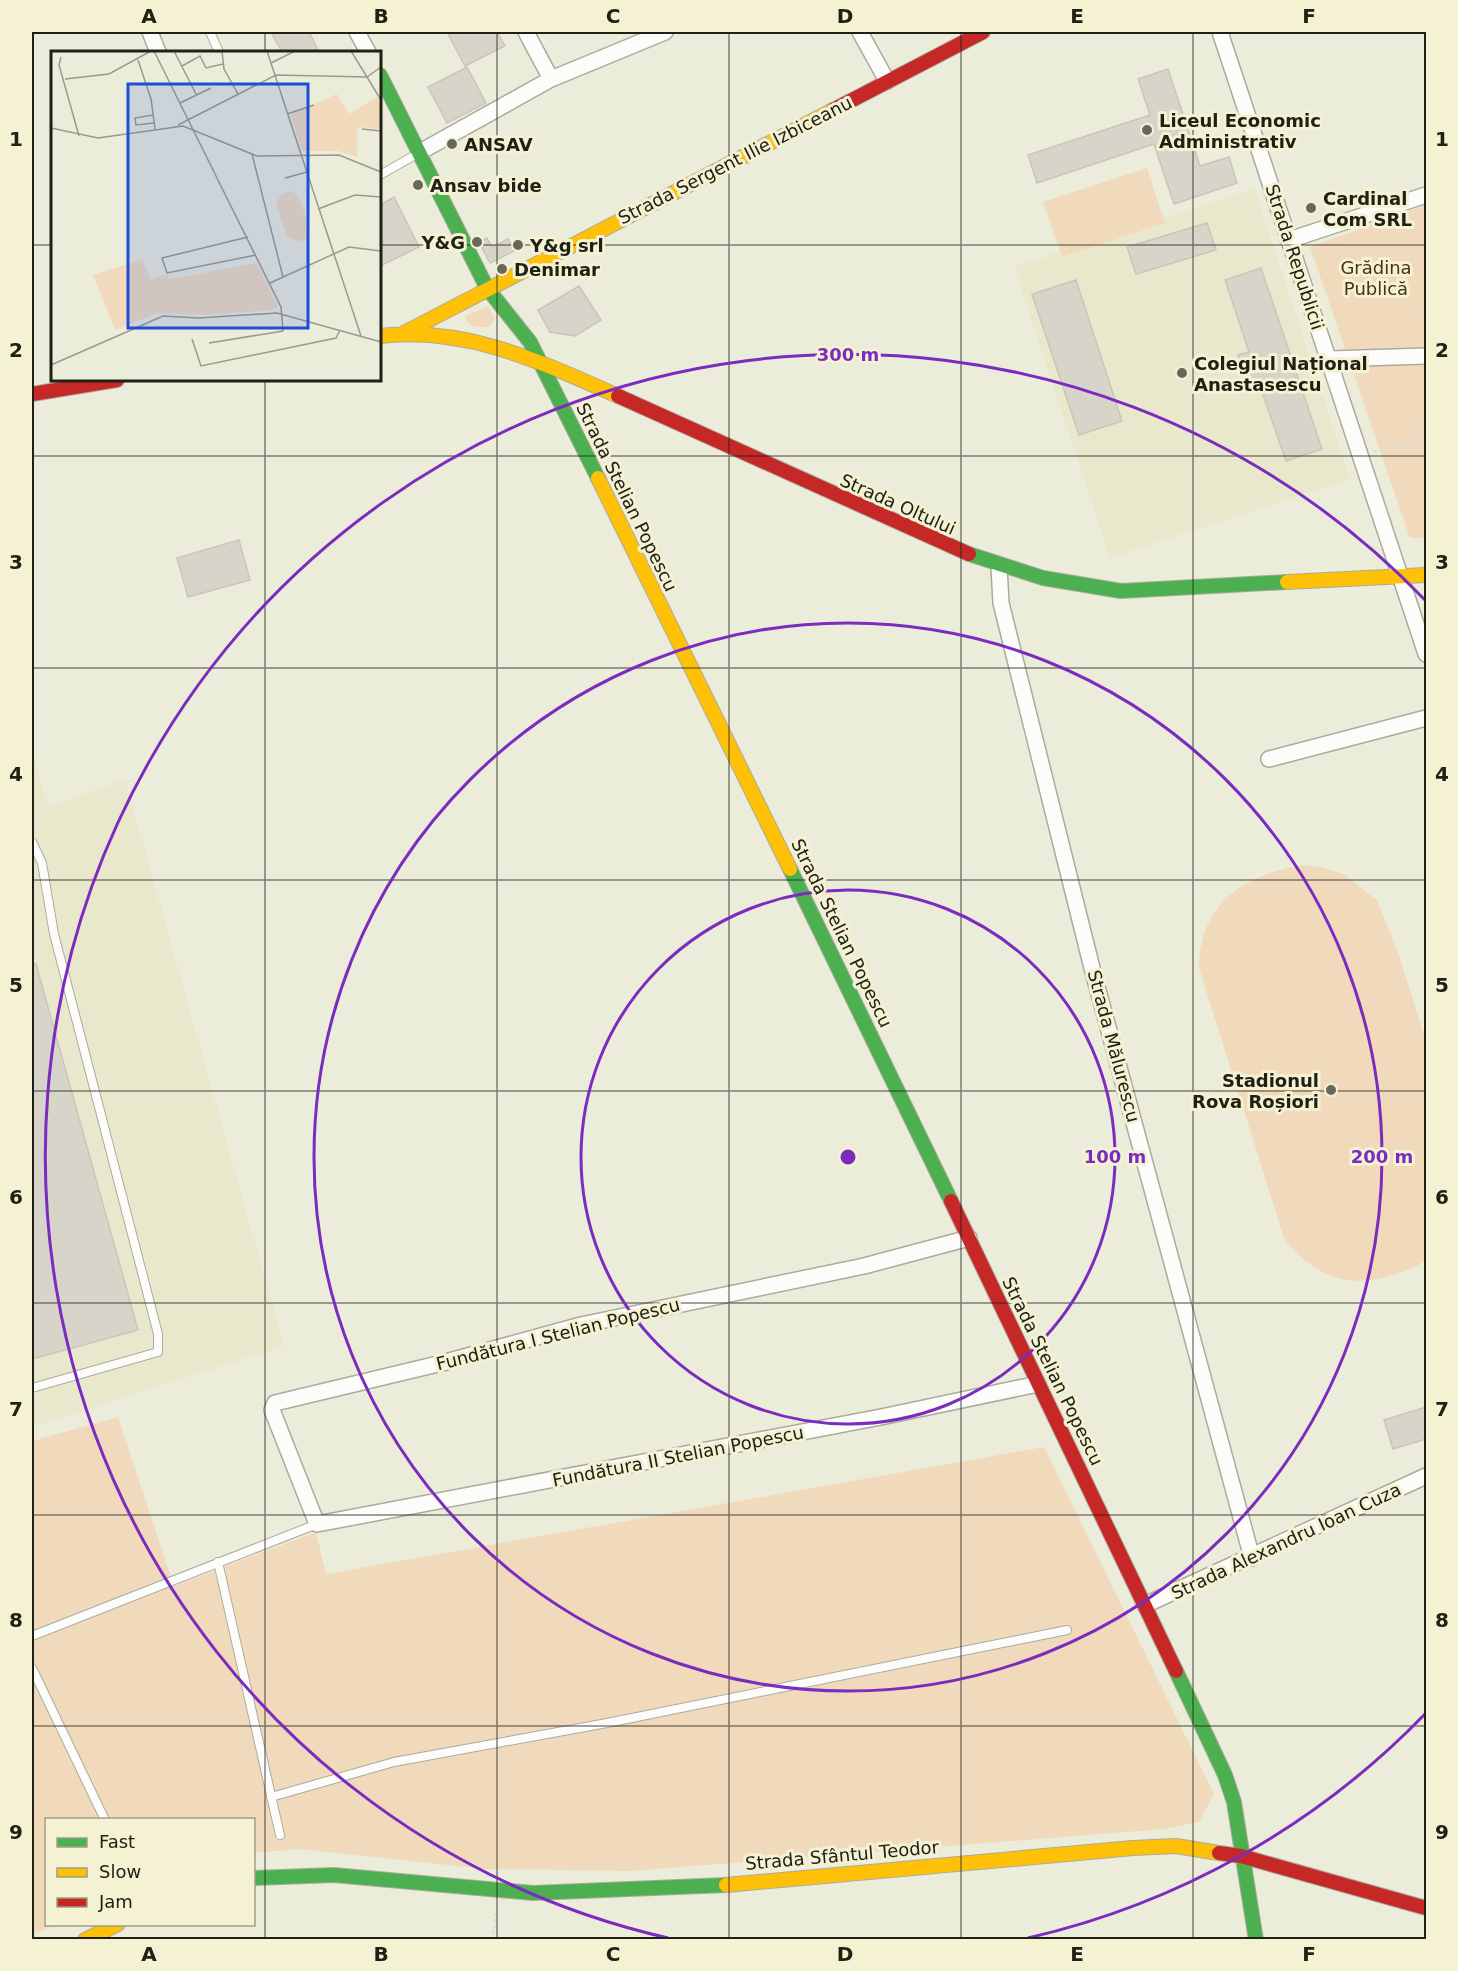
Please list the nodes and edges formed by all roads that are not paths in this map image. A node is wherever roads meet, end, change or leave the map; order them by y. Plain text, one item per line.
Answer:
1 (150, 32) edge
2 (210, 32) edge
3 (357, 32) edge
4 (526, 32) edge
5 (665, 32) edge
6 (860, 32) edge
7 (983, 32) edge
8 (1220, 32) edge
9 (158, 51) edge
10 (219, 51) edge
11 (367, 51) edge
12 (381, 77) edge
13 (551, 79) junction
14 (887, 81) junction
15 (420, 152) junction
16 (381, 174) edge
17 (1426, 195) edge
18 (1289, 240) junction
19 (488, 288) junction
20 (403, 333) junction
21 (381, 336) edge
22 (1426, 356) edge
23 (1329, 359) junction
24 (539, 361) junction
25 (111, 381) edge
26 (32, 394) edge
27 (999, 567) junction
28 (1426, 575) edge
29 (1401, 576) junction
30 (1426, 654) edge
31 (1426, 718) edge
32 (1269, 759) dead end
33 (32, 842) edge
34 (969, 1238) junction
35 (1038, 1384) junction
36 (32, 1388) edge
37 (1426, 1476) edge
38 (317, 1524) junction
39 (1252, 1558) junction
40 (218, 1562) junction
41 (1145, 1605) junction
42 (1067, 1630) dead end
43 (32, 1636) edge
44 (32, 1668) edge
45 (272, 1797) junction
46 (104, 1818) edge
47 (280, 1835) dead end
48 (1241, 1856) junction
49 (255, 1878) edge
50 (1426, 1908) edge
51 (114, 1926) edge
52 (85, 1940) edge
53 (1256, 1940) edge

1 - 9 street
2 - 10 lane
3 - 11 street
4 - 13 street
5 - 13 street
6 - 14 street
7 - 14 main road, Strada Sergent Ilie Izbiceanu
8 - 18 street, Strada Republicii
12 - 15 main road
13 - 15 street
14 - 19 main road, Strada Sergent Ilie Izbiceanu
15 - 16 lane
15 - 19 main road
17 - 18 street
18 - 23 street, Strada Republicii
19 - 20 main road, Strada Sergent Ilie Izbiceanu
19 - 24 main road, Strada Stelian Popescu
20 - 21 main road, Strada Oltului
20 - 24 main road, Strada Oltului
22 - 23 street
23 - 29 street, Strada Republicii
24 - 27 main road, Strada Oltului
24 - 34 main road, Strada Stelian Popescu
25 - 26 main road
27 - 29 main road, Strada Oltului
27 - 39 street, Strada Mălurescu
28 - 29 main road, Strada Oltului
29 - 30 street, Strada Republicii
31 - 32 street
33 - 36 lane
34 - 35 main road, Strada Stelian Popescu
34 - 38 street, Fundătura I Stelian Popescu
35 - 38 street, Fundătura II Stelian Popescu
35 - 41 main road, Strada Stelian Popescu
37 - 39 street, Strada Alexandru Ioan Cuza
38 - 40 lane
39 - 41 street, Strada Alexandru Ioan Cuza
40 - 43 lane
40 - 45 lane
41 - 48 main road, Strada Stelian Popescu
42 - 45 lane
44 - 46 lane
45 - 47 lane
48 - 49 main road, Strada Sfântul Teodor
48 - 50 main road, Strada Sfântul Teodor
48 - 53 main road, Strada Stelian Popescu
51 - 52 main road

